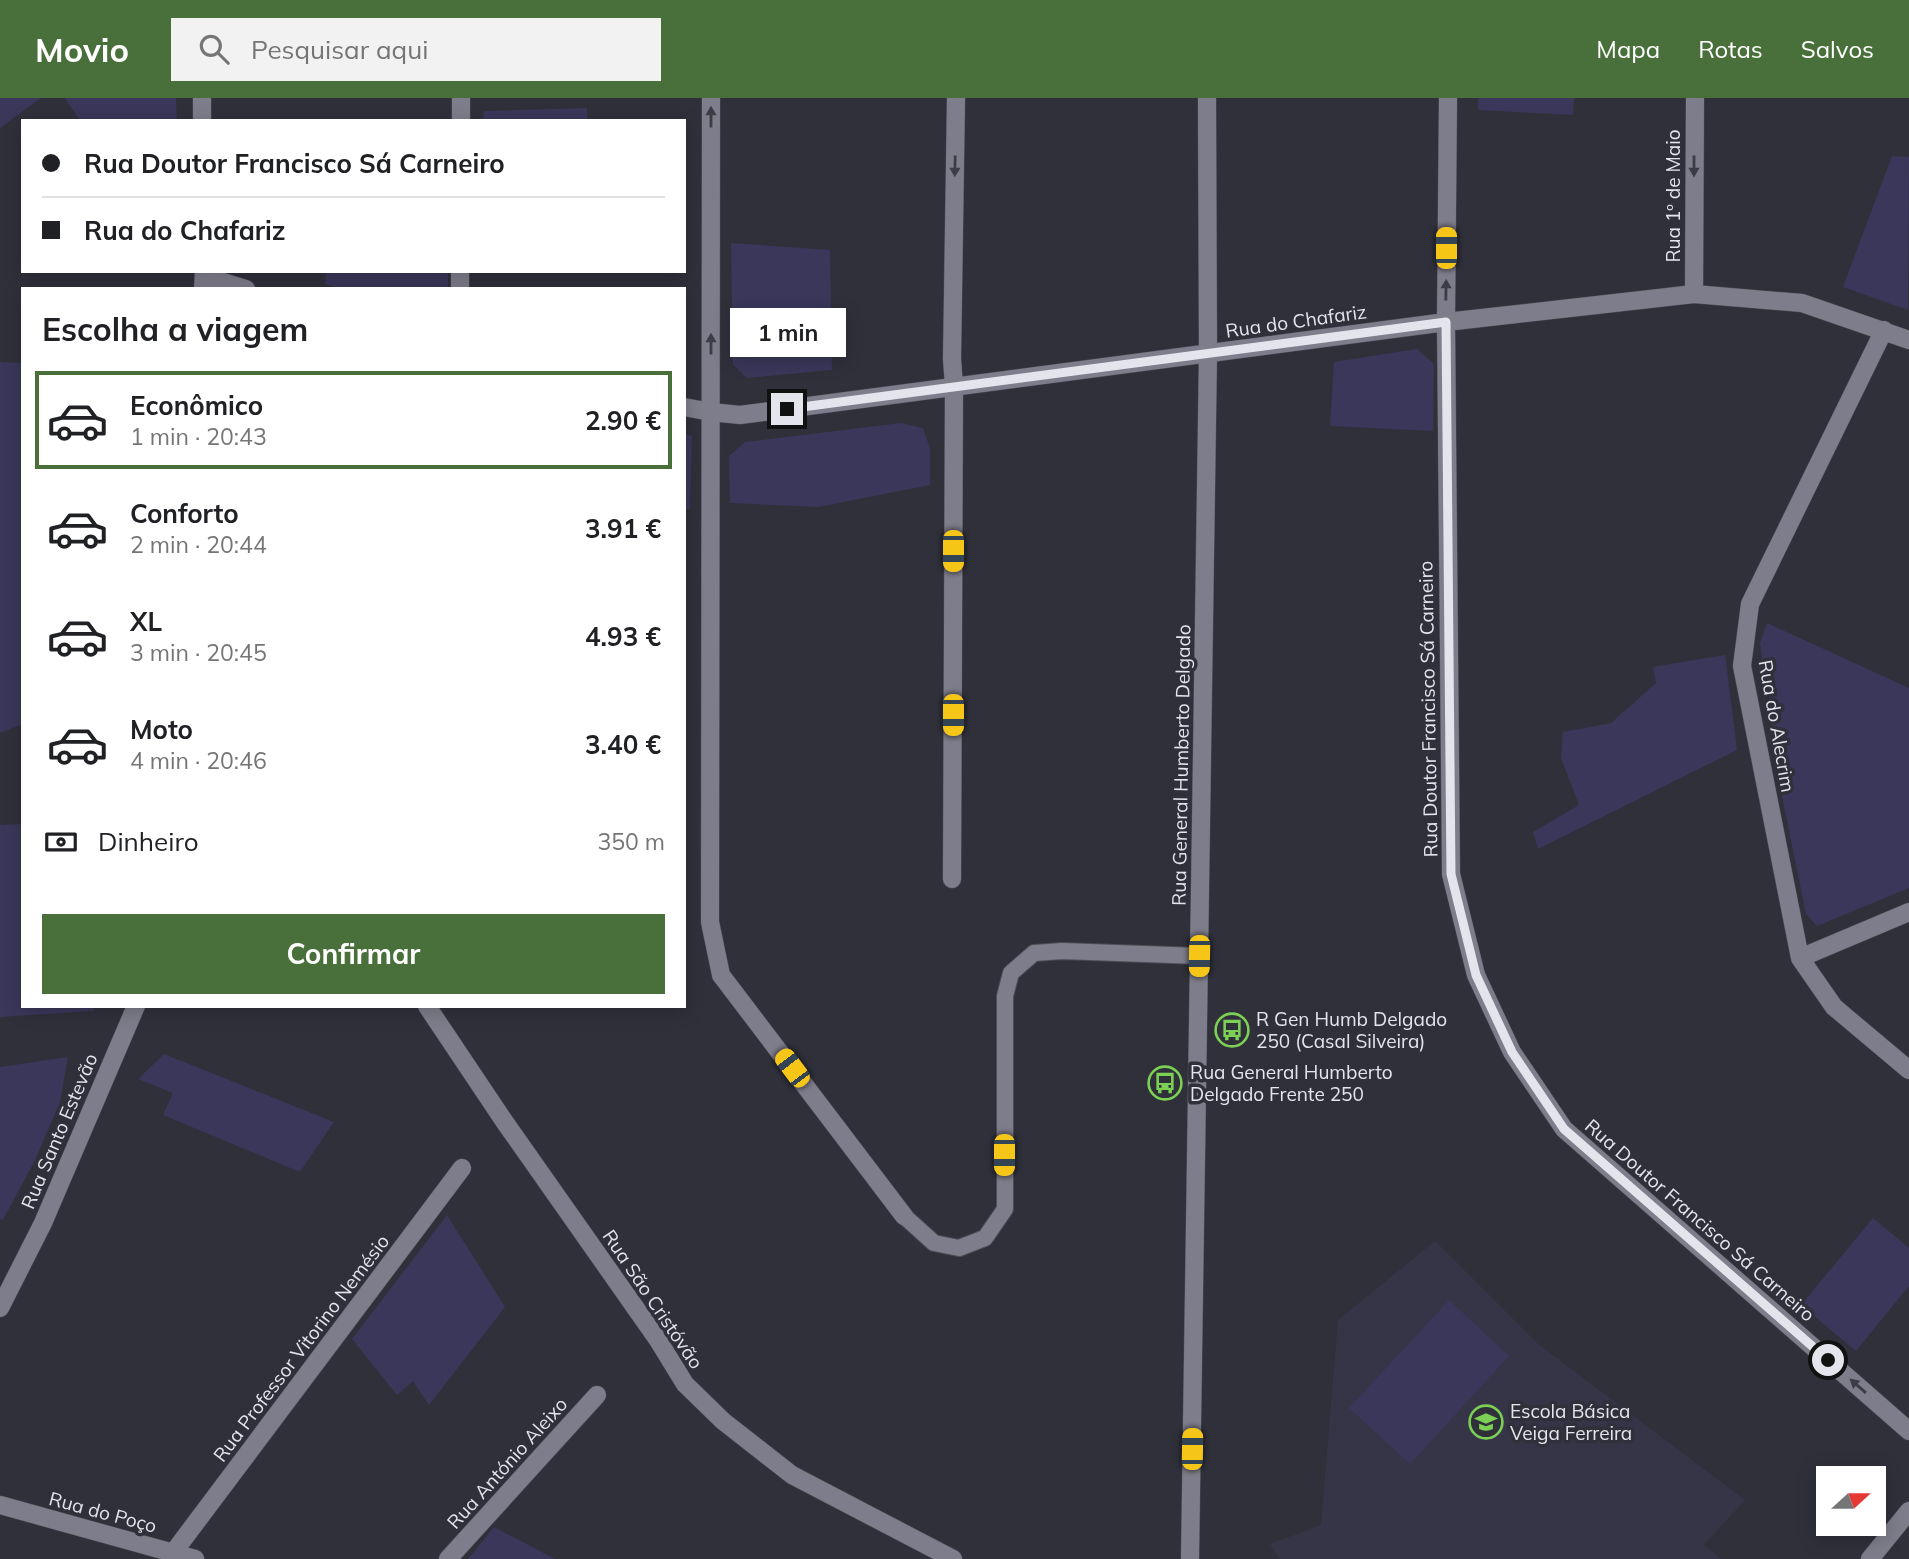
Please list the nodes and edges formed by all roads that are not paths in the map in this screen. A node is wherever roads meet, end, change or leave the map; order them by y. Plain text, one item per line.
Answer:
1 (202, 98) edge
2 (461, 98) edge
3 (712, 98) edge
4 (956, 98) edge
5 (1207, 98) edge
6 (1448, 98) edge
7 (1695, 98) edge
8 (202, 119) edge
9 (461, 119) edge
10 (203, 279) edge
11 (237, 287) edge
12 (1694, 294) junction
13 (1446, 322) junction
14 (1884, 330) junction
15 (1909, 340) edge
16 (1208, 354) junction
17 (954, 386) junction
18 (686, 407) edge
19 (711, 412) junction
20 (952, 879) dead end
21 (1909, 912) edge
22 (1199, 956) junction
23 (1800, 958) junction
24 (135, 1008) edge
25 (427, 1008) edge
26 (1909, 1070) edge
27 (462, 1168) dead end
28 (904, 1216) joint
29 (0, 1308) edge
30 (597, 1395) dead end
31 (1909, 1431) edge
32 (0, 1505) edge
33 (1909, 1511) edge
34 (173, 1553) junction
35 (195, 1559) edge
36 (447, 1559) edge
37 (953, 1559) edge
38 (1190, 1559) edge
39 (1870, 1559) edge

1 - 8 street
2 - 9 street
19 -> 3 street
4 -> 17 street
5 - 16 street, Rua General Humberto Delgado
13 -> 6 street, Rua Doutor Francisco Sá Carneiro
7 -> 12 street, Rua 1º de Maio
10 - 11 street
12 - 13 street, Rua do Chafariz
12 - 14 street, Rua do Chafariz
13 - 16 street, Rua do Chafariz
31 -> 13 street, Rua Doutor Francisco Sá Carneiro
14 - 15 street, Rua do Chafariz
14 - 23 street, Rua do Alecrim
16 - 17 street, Rua do Chafariz
16 - 22 street, Rua General Humberto Delgado
17 - 19 street, Rua do Chafariz
17 - 20 street
18 - 19 street, Rua do Chafariz
19 - 28 street
21 - 23 street
22 - 28 lane
22 - 38 street, Rua General Humberto Delgado
23 - 26 street, Rua do Alecrim
24 - 29 street, Rua Santo Estevão
25 - 37 street, Rua São Cristóvão
27 - 34 street, Rua Professor Vitorino Nemésio
30 - 36 street, Rua António Aleixo
32 - 34 street, Rua do Poço
33 - 39 street
34 - 35 street, Rua do Poço

